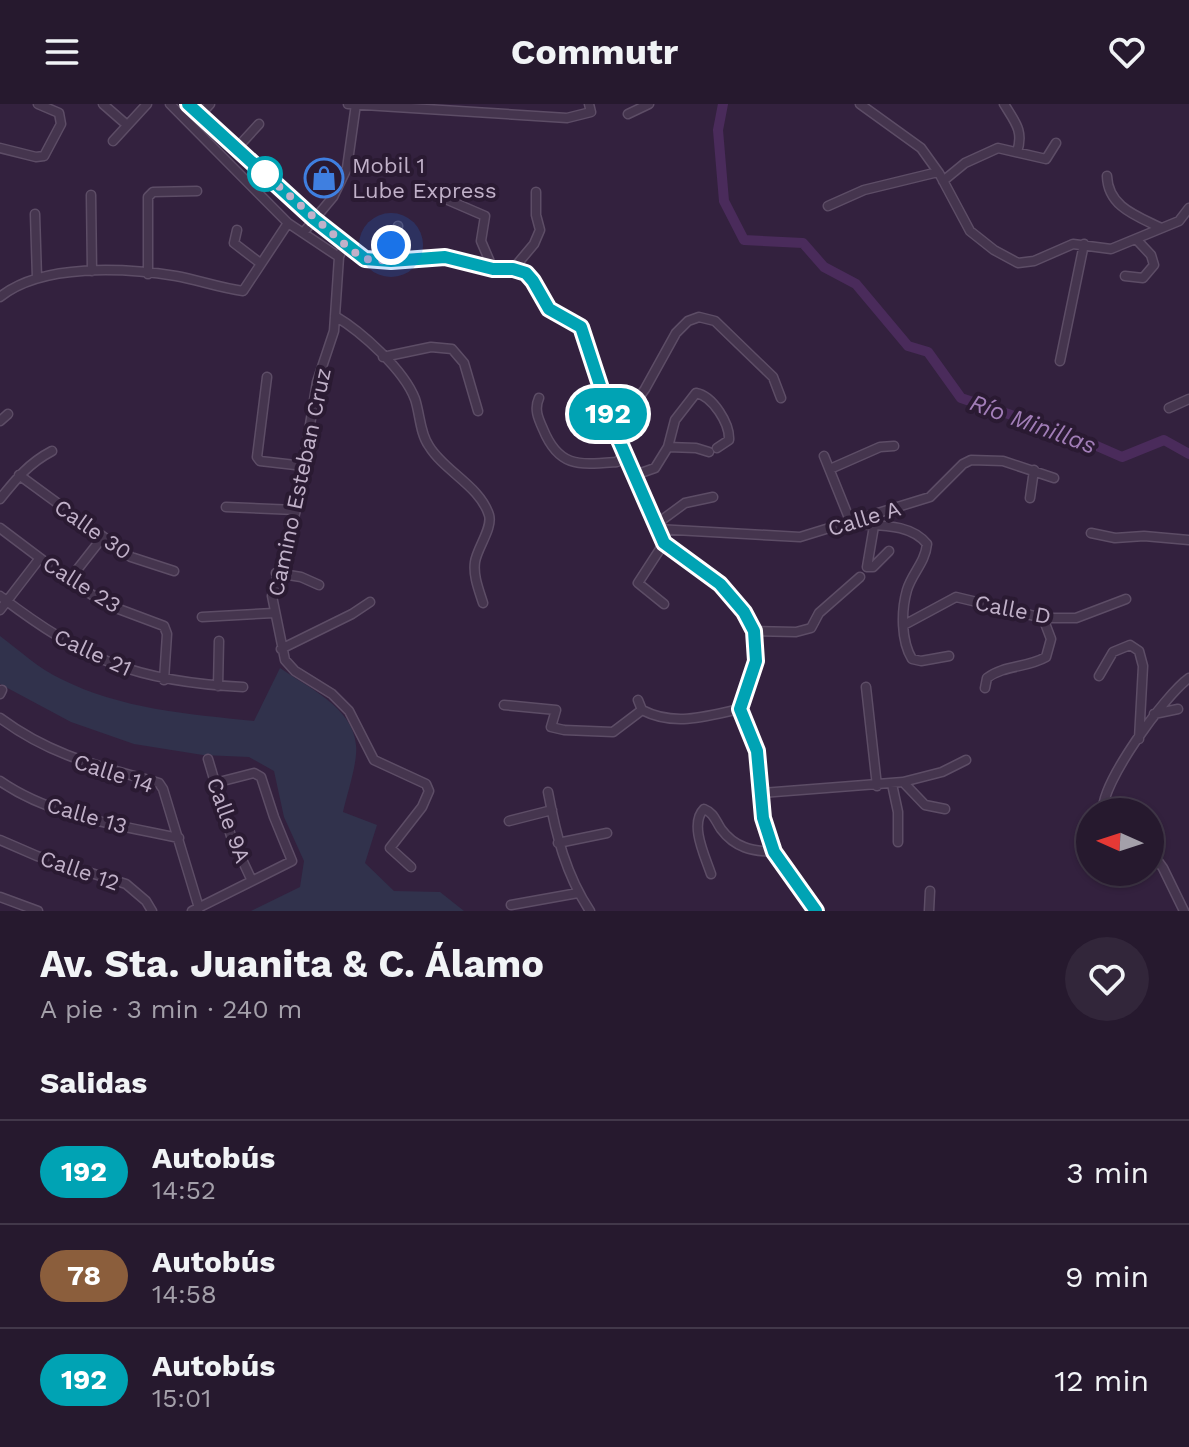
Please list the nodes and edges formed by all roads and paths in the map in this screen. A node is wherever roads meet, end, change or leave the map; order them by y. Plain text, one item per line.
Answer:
1 (38, 104) edge
2 (103, 104) edge
3 (147, 104) edge
4 (170, 104) edge
5 (188, 104) edge
6 (210, 104) edge
7 (348, 104) edge
8 (356, 104) edge
9 (649, 104) edge
10 (860, 104) edge
11 (1004, 104) edge
12 (595, 106) edge
13 (628, 114) dead end
14 (200, 115) junction
15 (259, 124) dead end
16 (127, 125) junction
17 (113, 141) dead end
18 (1056, 143) dead end
19 (0, 148) edge
20 (237, 148) junction
21 (1017, 152) junction
22 (938, 172) junction
23 (1107, 176) dead end
24 (943, 181) junction
25 (197, 191) dead end
26 (536, 192) dead end
27 (91, 195) dead end
28 (448, 200) dead end
29 (828, 206) dead end
30 (1189, 208) edge
31 (35, 214) dead end
32 (314, 219) junction
33 (288, 223) junction
34 (398, 226) dead end
35 (1161, 228) junction
36 (237, 230) dead end
37 (303, 233) junction
38 (1136, 239) junction
39 (1084, 244) junction
40 (344, 245) junction
41 (339, 257) junction
42 (391, 261) junction
43 (260, 263) junction
44 (493, 269) junction
45 (513, 269) junction
46 (92, 271) junction
47 (148, 274) junction
48 (1125, 276) dead end
49 (37, 278) junction
50 (0, 297) edge
51 (335, 316) junction
52 (383, 357) junction
53 (1060, 361) dead end
54 (267, 377) dead end
55 (539, 398) dead end
56 (781, 398) dead end
57 (1189, 399) edge
58 (1169, 408) dead end
59 (478, 411) dead end
60 (8, 414) dead end
61 (0, 421) edge
62 (615, 431) junction
63 (894, 446) dead end
64 (668, 447) junction
65 (52, 451) dead end
66 (624, 454) junction
67 (824, 456) dead end
68 (304, 466) junction
69 (830, 469) junction
70 (1034, 470) junction
71 (19, 475) junction
72 (635, 475) junction
73 (1054, 478) dead end
74 (713, 497) dead end
75 (1030, 498) dead end
76 (0, 499) edge
77 (226, 507) dead end
78 (296, 510) junction
79 (850, 523) junction
80 (874, 526) junction
81 (656, 527) junction
82 (0, 528) edge
83 (1091, 533) dead end
84 (102, 538) junction
85 (1189, 540) edge
86 (664, 543) junction
87 (889, 551) dead end
88 (40, 558) junction
89 (174, 571) dead end
90 (276, 573) junction
91 (860, 577) dead end
92 (69, 580) junction
93 (319, 585) dead end
94 (3, 598) edge
95 (1126, 599) dead end
96 (370, 602) dead end
97 (483, 603) dead end
98 (664, 604) dead end
99 (0, 610) edge
100 (274, 613) junction
101 (202, 617) dead end
102 (1043, 618) junction
103 (904, 625) junction
104 (754, 631) junction
105 (219, 641) dead end
106 (281, 649) junction
107 (949, 656) dead end
108 (1099, 676) dead end
109 (1189, 678) edge
110 (164, 680) junction
111 (218, 686) junction
112 (243, 687) dead end
113 (866, 687) dead end
114 (985, 688) dead end
115 (638, 700) dead end
116 (504, 705) dead end
117 (740, 709) junction
118 (1178, 709) dead end
119 (642, 710) junction
120 (1154, 714) junction
121 (0, 718) edge
122 (1138, 740) junction
123 (208, 759) dead end
124 (966, 760) dead end
125 (0, 781) edge
126 (903, 782) junction
127 (215, 783) junction
128 (892, 784) junction
129 (877, 786) junction
130 (548, 792) dead end
131 (761, 793) junction
132 (1105, 798) edge
133 (945, 809) dead end
134 (552, 810) junction
135 (509, 821) dead end
136 (607, 833) dead end
137 (179, 838) junction
138 (0, 840) edge
139 (898, 842) dead end
140 (558, 843) junction
141 (774, 852) junction
142 (411, 867) dead end
143 (188, 869) junction
144 (1164, 870) edge
145 (177, 873) dead end
146 (711, 874) dead end
147 (252, 881) junction
148 (930, 891) dead end
149 (578, 893) junction
150 (0, 897) edge
151 (511, 905) dead end
152 (196, 909) edge
153 (38, 911) edge
154 (152, 911) edge
155 (590, 911) edge
156 (816, 911) edge
157 (929, 911) edge
158 (1184, 911) edge

1 - 19 street
2 - 16 street
3 - 16 street
4 - 33 street
5 - 14 street
6 - 14 street
7 - 8 street
8 - 12 street
8 - 32 street
9 - 13 street
10 - 22 street
11 - 21 street
14 - 20 street
15 - 20 street
16 - 17 street
18 - 21 street
20 - 32 street
21 - 24 street
22 - 24 street
22 - 29 street
23 - 35 street
24 - 39 street
25 - 47 street
26 - 45 street
27 - 46 street
28 - 44 street
30 - 35 street
31 - 49 street
32 - 37 street
32 - 40 street
33 - 37 street
33 - 43 street
34 - 42 street
35 - 38 street
36 - 43 street
37 - 41 street
38 - 39 street
38 - 48 street
39 - 53 street
40 - 41 street, Camino Esteban Cruz
40 - 42 street
41 - 51 street, Camino Esteban Cruz
42 - 44 street
43 - 47 street
44 - 45 street
45 - 62 street
46 - 47 street
46 - 49 street
49 - 50 street
51 - 52 street
51 - 68 street, Camino Esteban Cruz
52 - 59 street
52 - 97 street
54 - 68 street
55 - 66 street
56 - 62 street
57 - 58 street
60 - 61 street
62 - 66 street
63 - 69 street
64 - 64 street
64 - 72 street
65 - 71 street
66 - 72 street
67 - 69 street
68 - 78 street, Camino Esteban Cruz
69 - 79 street
70 - 73 street, Calle A
70 - 75 street
70 - 79 street, Calle A
71 - 76 street
71 - 84 street, Calle 30
72 - 81 street
74 - 81 street
77 - 78 street
78 - 90 street, Camino Esteban Cruz
79 - 80 street
79 - 81 street, Calle A
80 - 87 street
80 - 103 street
81 - 86 street
82 - 88 street, Calle 23
83 - 85 street
84 - 89 street, Calle 30
84 - 92 street
86 - 98 street
86 - 104 street
88 - 92 street, Calle 23
88 - 94 street
90 - 93 street
90 - 100 street, Camino Esteban Cruz
91 - 104 street
92 - 110 street, Calle 23
94 - 99 street
94 - 110 street, Calle 21
95 - 102 street, Calle D
96 - 106 street
100 - 101 street
100 - 106 street, Camino Esteban Cruz
102 - 103 street, Calle D
102 - 114 street
103 - 107 street
104 - 117 street
105 - 111 street
106 - 142 street
108 - 122 street
109 - 120 street
110 - 111 street, Calle 21
111 - 112 street, Calle 21
113 - 129 street
115 - 119 street
116 - 119 street
117 - 119 street
117 - 131 street
118 - 120 street
120 - 122 street
121 - 137 street, Calle 14
122 - 132 street
123 - 127 street, Calle 9A
124 - 126 street
125 - 137 street, Calle 13
126 - 128 street
126 - 133 street
127 - 147 street, Calle 9A
127 - 147 street
128 - 129 street
128 - 139 street
129 - 131 street
130 - 134 street
131 - 141 street
134 - 135 street
134 - 140 street
136 - 140 street
137 - 143 street, Calle 14
138 - 154 street, Calle 12
140 - 149 street
141 - 146 street
141 - 156 street
143 - 145 street
143 - 152 street, Calle 14
144 - 158 street
147 - 152 street
148 - 157 street
149 - 151 street
149 - 155 street
150 - 153 street

